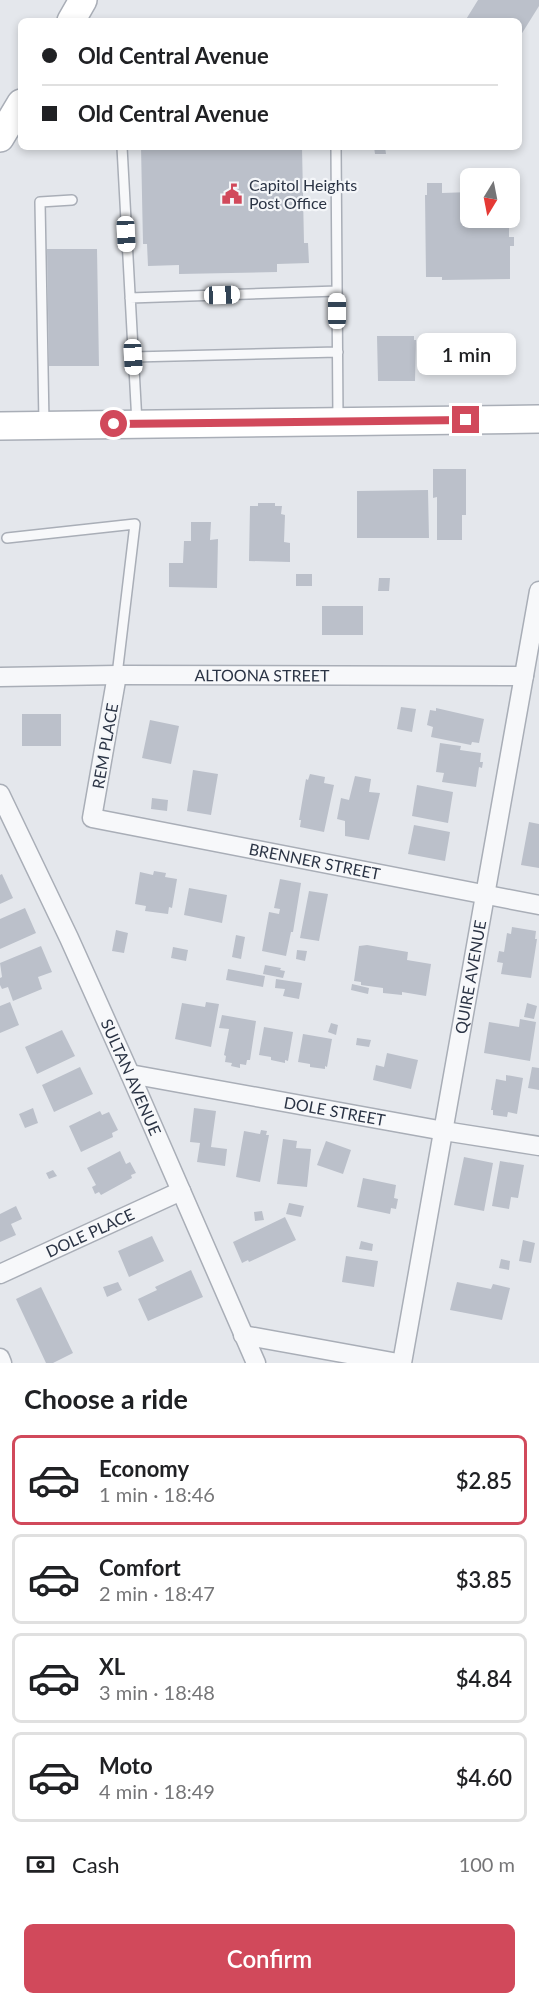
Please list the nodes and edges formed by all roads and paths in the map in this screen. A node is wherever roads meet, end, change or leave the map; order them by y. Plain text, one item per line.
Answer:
1 (83, 0) edge
2 (73, 18) edge
3 (18, 108) edge
4 (0, 138) edge
5 (122, 150) edge
6 (336, 150) edge
7 (72, 200) dead end
8 (337, 291) junction
9 (130, 298) junction
10 (338, 352) junction
11 (133, 357) junction
12 (539, 419) edge
13 (338, 422) junction
14 (137, 424) junction
15 (45, 425) junction
16 (0, 426) edge
17 (7, 538) dead end
18 (539, 591) edge
19 (533, 659) edge
20 (117, 675) junction
21 (524, 676) junction
22 (0, 677) edge
23 (0, 794) edge
24 (92, 818) joint
25 (485, 896) junction
26 (539, 905) edge
27 (130, 1074) junction
28 (444, 1131) junction
29 (539, 1146) edge
30 (181, 1191) junction
31 (0, 1274) edge
32 (243, 1335) junction
33 (0, 1358) edge
34 (2, 1363) edge
35 (256, 1363) edge
36 (398, 1363) edge
37 (402, 1363) edge

1 - 2 main road
3 - 4 main road
5 - 9 lane
6 - 8 lane
7 - 15 lane
8 - 9 lane
8 - 10 lane
9 - 11 lane
10 - 11 lane
10 - 13 lane
11 - 14 lane
12 - 13 main road
13 - 14 main road
14 - 15 main road
15 - 16 main road
17 - 20 lane
18 - 19 street, QUIRE AVENUE
19 - 21 street, QUIRE AVENUE
20 - 21 street, ALTOONA STREET
20 - 22 street, ALTOONA STREET
20 - 24 street, REM PLACE
21 - 25 street, QUIRE AVENUE
23 - 27 street, SULTAN AVENUE
24 - 25 street, BRENNER STREET
25 - 26 street, BRENNER STREET
25 - 28 street, QUIRE AVENUE
27 - 28 street, DOLE STREET
27 - 30 street, SULTAN AVENUE
28 - 29 street, DOLE STREET
28 - 37 street, QUIRE AVENUE
30 - 31 street, DOLE PLACE
30 - 32 street, SULTAN AVENUE
32 - 35 street, SULTAN AVENUE
32 - 36 street
33 - 34 street

